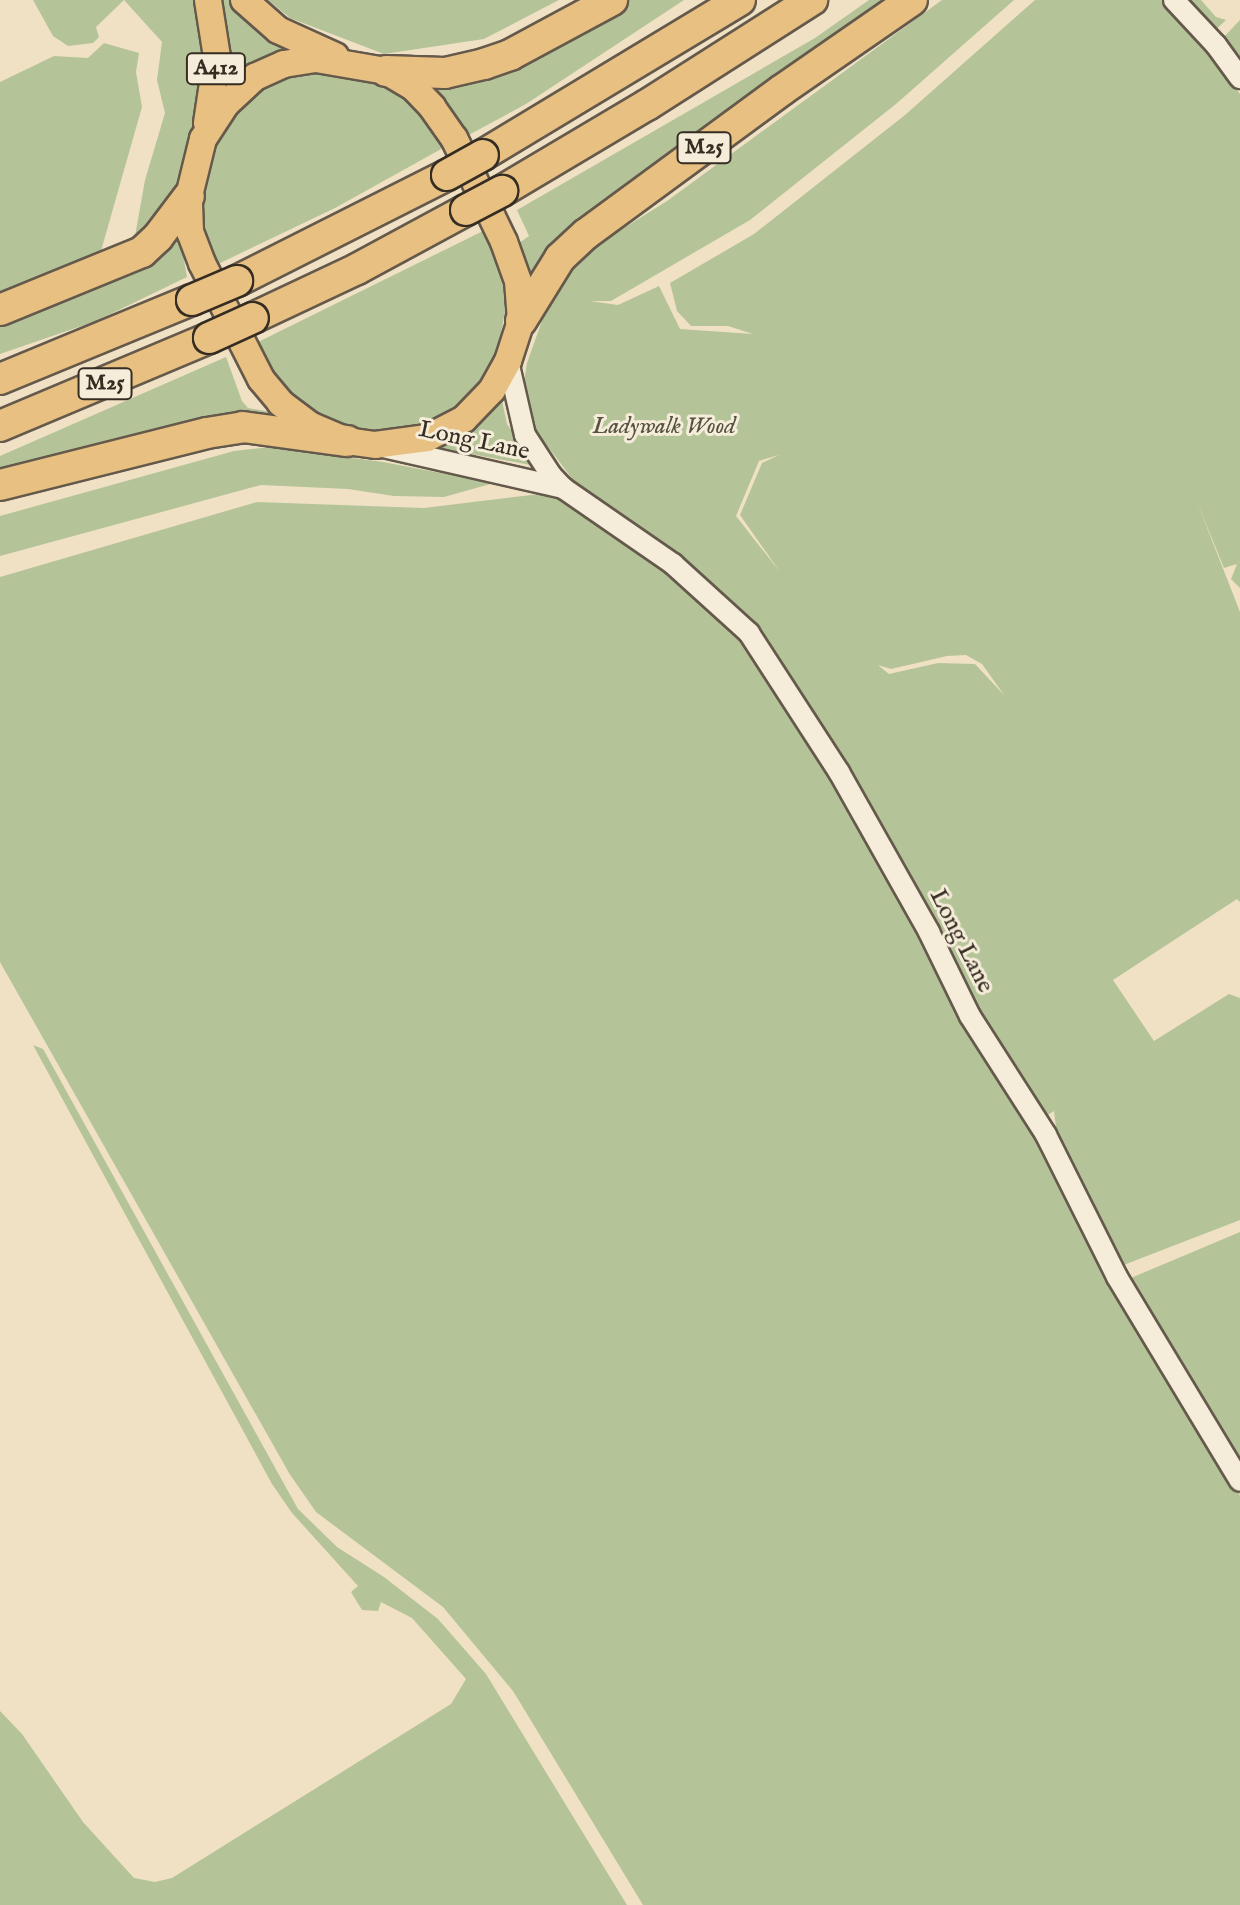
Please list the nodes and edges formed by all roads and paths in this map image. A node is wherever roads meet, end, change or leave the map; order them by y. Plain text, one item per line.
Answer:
1 (208, 0) edge
2 (244, 0) edge
3 (612, 0) edge
4 (740, 0) edge
5 (812, 0) edge
6 (912, 0) edge
7 (1174, 0) edge
8 (347, 62) junction
9 (386, 71) junction
10 (1240, 78) edge
11 (203, 139) junction
12 (189, 196) junction
13 (0, 310) edge
14 (521, 321) junction
15 (508, 361) junction
16 (0, 379) edge
17 (0, 426) edge
18 (361, 443) junction
19 (0, 485) edge
20 (563, 488) junction
21 (1240, 1481) edge

1 - 11 main road, A412
2 - 8 main road, A412
3 - 9 highway
4 - 16 highway, M25, bridge
5 - 17 highway, M25, bridge
6 - 14 highway, M25
7 - 10 street
8 - 9 main road
8 - 11 main road
9 - 14 main road
11 - 12 main road
12 - 13 highway
12 - 18 main road
14 - 15 main road
15 - 18 main road
15 - 20 street, Long Lane
18 - 19 highway
18 - 20 street, Long Lane
20 - 21 street, Long Lane

